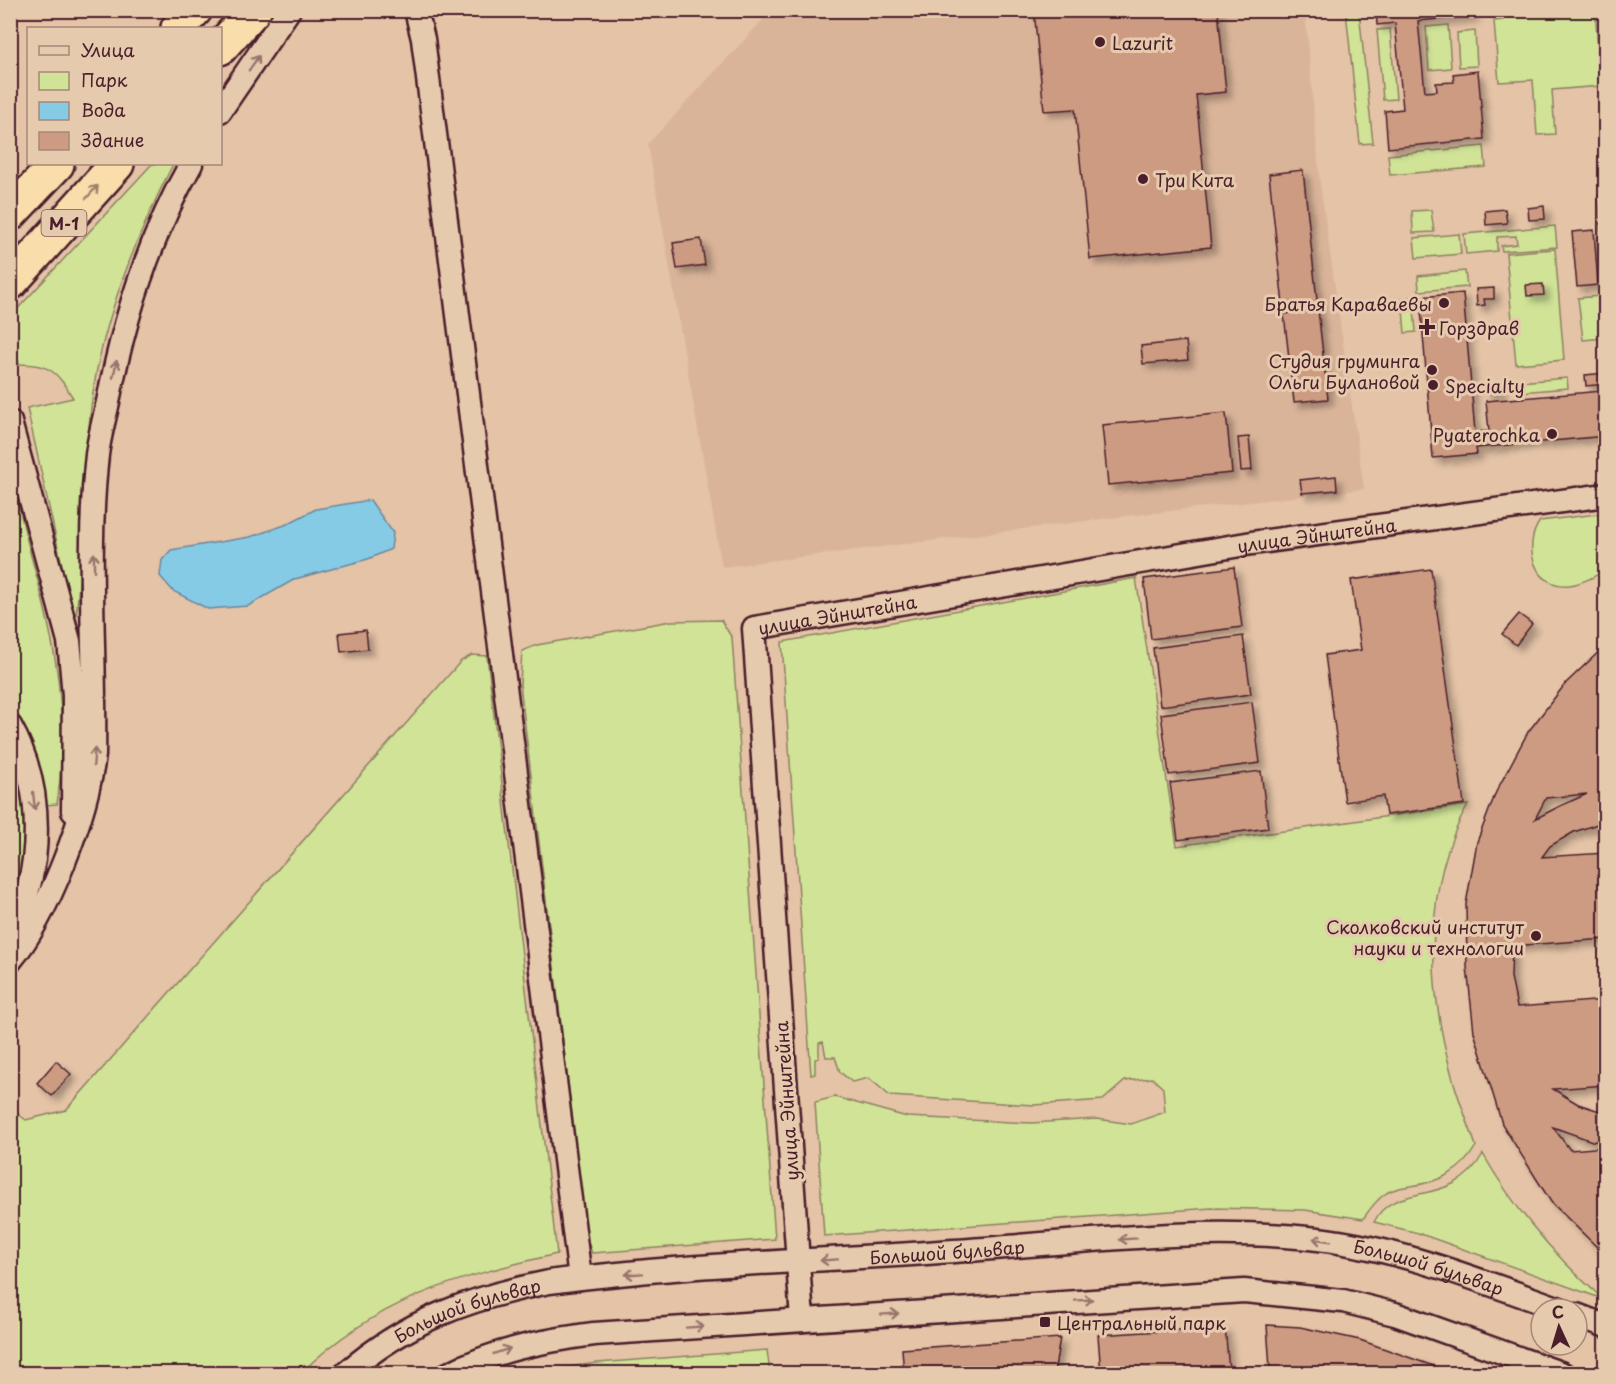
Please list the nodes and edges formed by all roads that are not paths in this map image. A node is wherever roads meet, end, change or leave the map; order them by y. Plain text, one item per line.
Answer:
1 (195, 10) edge
2 (416, 11) edge
3 (280, 14) edge
4 (179, 27) edge
5 (222, 47) edge
6 (222, 108) edge
7 (56, 165) edge
8 (116, 165) edge
9 (190, 165) edge
10 (10, 214) edge
11 (10, 283) edge
12 (11, 422) edge
13 (1605, 495) edge
14 (10, 726) edge
15 (72, 833) junction
16 (10, 934) edge
17 (10, 961) edge
18 (797, 1262) junction
19 (580, 1278) junction
20 (1529, 1298) edge
21 (802, 1320) junction
22 (1589, 1320) edge
23 (1605, 1326) edge
24 (1560, 1373) edge
25 (345, 1374) edge
26 (448, 1374) edge

1 - 4 highway
2 - 19 street
3 - 5 highway
6 -> 3 street
7 - 10 highway, М-1
11 -> 8 highway, М-1
15 -> 9 street
12 - 15 street
13 - 18 street, улица Эйнштейна
14 -> 16 street
15 - 17 street
18 -> 19 street, Большой бульвар
20 -> 18 street, Большой бульвар
18 - 21 street, улица Эйнштейна
19 - 25 street, Большой бульвар
21 -> 24 street
26 -> 21 street
22 - 23 street

